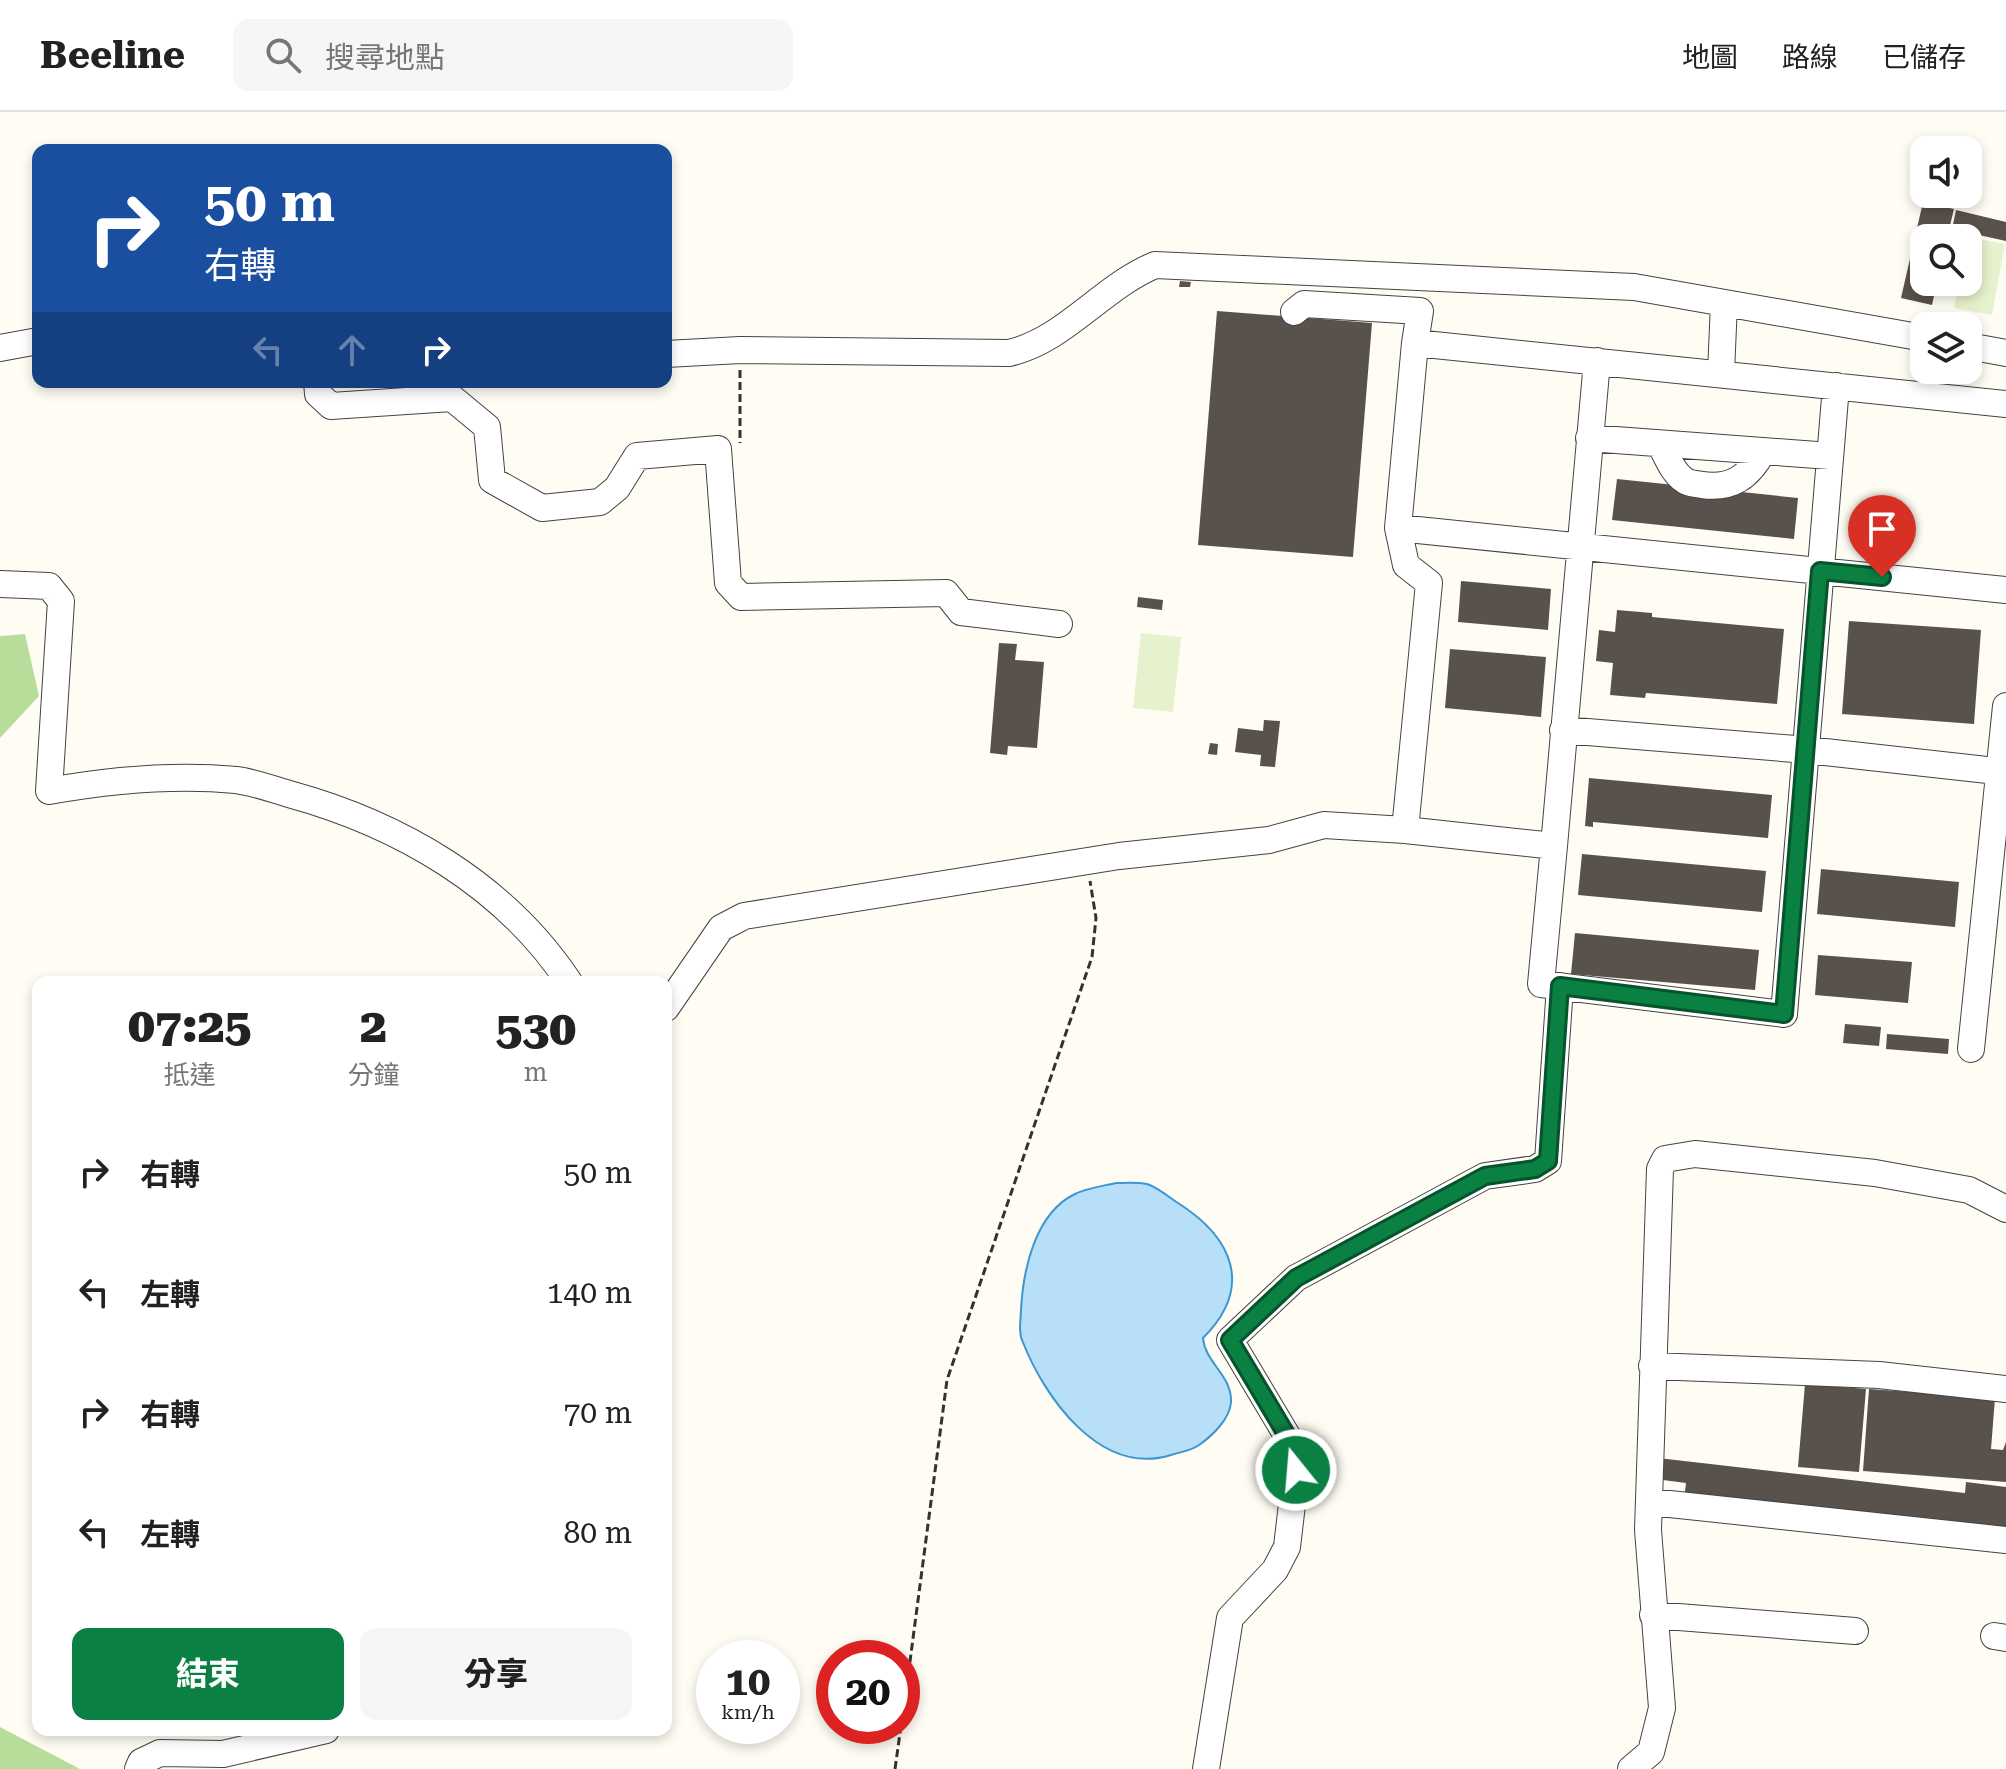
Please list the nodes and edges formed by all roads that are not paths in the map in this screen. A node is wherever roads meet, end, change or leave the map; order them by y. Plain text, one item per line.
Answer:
1 (1724, 303) junction
2 (1294, 312) dead end
3 (1910, 336) edge
4 (32, 342) edge
5 (1415, 343) junction
6 (0, 348) edge
7 (1982, 349) edge
8 (2006, 353) edge
9 (672, 354) edge
10 (32, 358) edge
11 (1597, 361) junction
12 (0, 364) edge
13 (1721, 373) junction
14 (1836, 386) junction
15 (318, 388) edge
16 (331, 388) edge
17 (392, 388) edge
18 (2006, 404) edge
19 (1589, 438) junction
20 (1660, 444) junction
21 (1763, 451) junction
22 (1830, 456) junction
23 (1398, 528) junction
24 (1578, 546) junction
25 (1820, 571) junction
26 (0, 584) edge
27 (2006, 590) edge
28 (1059, 624) dead end
29 (2006, 706) edge
30 (1563, 730) junction
31 (1807, 750) junction
32 (2003, 772) edge
33 (1405, 830) junction
34 (1554, 846) junction
35 (564, 976) edge
36 (1560, 986) junction
37 (672, 999) edge
38 (1971, 1049) dead end
39 (2006, 1209) edge
40 (1652, 1366) junction
41 (2006, 1389) edge
42 (1651, 1502) junction
43 (2006, 1540) edge
44 (1653, 1615) junction
45 (1855, 1631) dead end
46 (300, 1736) edge
47 (138, 1769) edge
48 (1206, 1769) edge
49 (1631, 1769) edge

1 - 3 street
1 - 9 street
1 - 13 street
2 - 5 street
4 - 6 street
5 - 11 street
5 - 23 street
7 - 8 street
10 - 12 street
11 - 13 street
11 - 19 street
13 - 14 street
14 - 18 street
14 - 22 street
15 - 28 street
16 - 17 street
19 - 20 street
19 - 24 street
20 - 21 street
20 - 21 street
21 - 22 street
22 - 25 street
23 - 24 street
23 - 33 street
24 - 25 street
24 - 30 street
25 - 27 street
25 - 31 street
26 - 35 street
29 - 32 street
30 - 31 street
30 - 34 street
31 - 32 street
31 - 36 street
32 - 38 street
33 - 34 street
33 - 37 street
34 - 36 street
36 - 48 street
39 - 40 street
40 - 41 street
40 - 42 street
42 - 43 street
42 - 44 street
44 - 45 street
44 - 49 street
46 - 47 street

